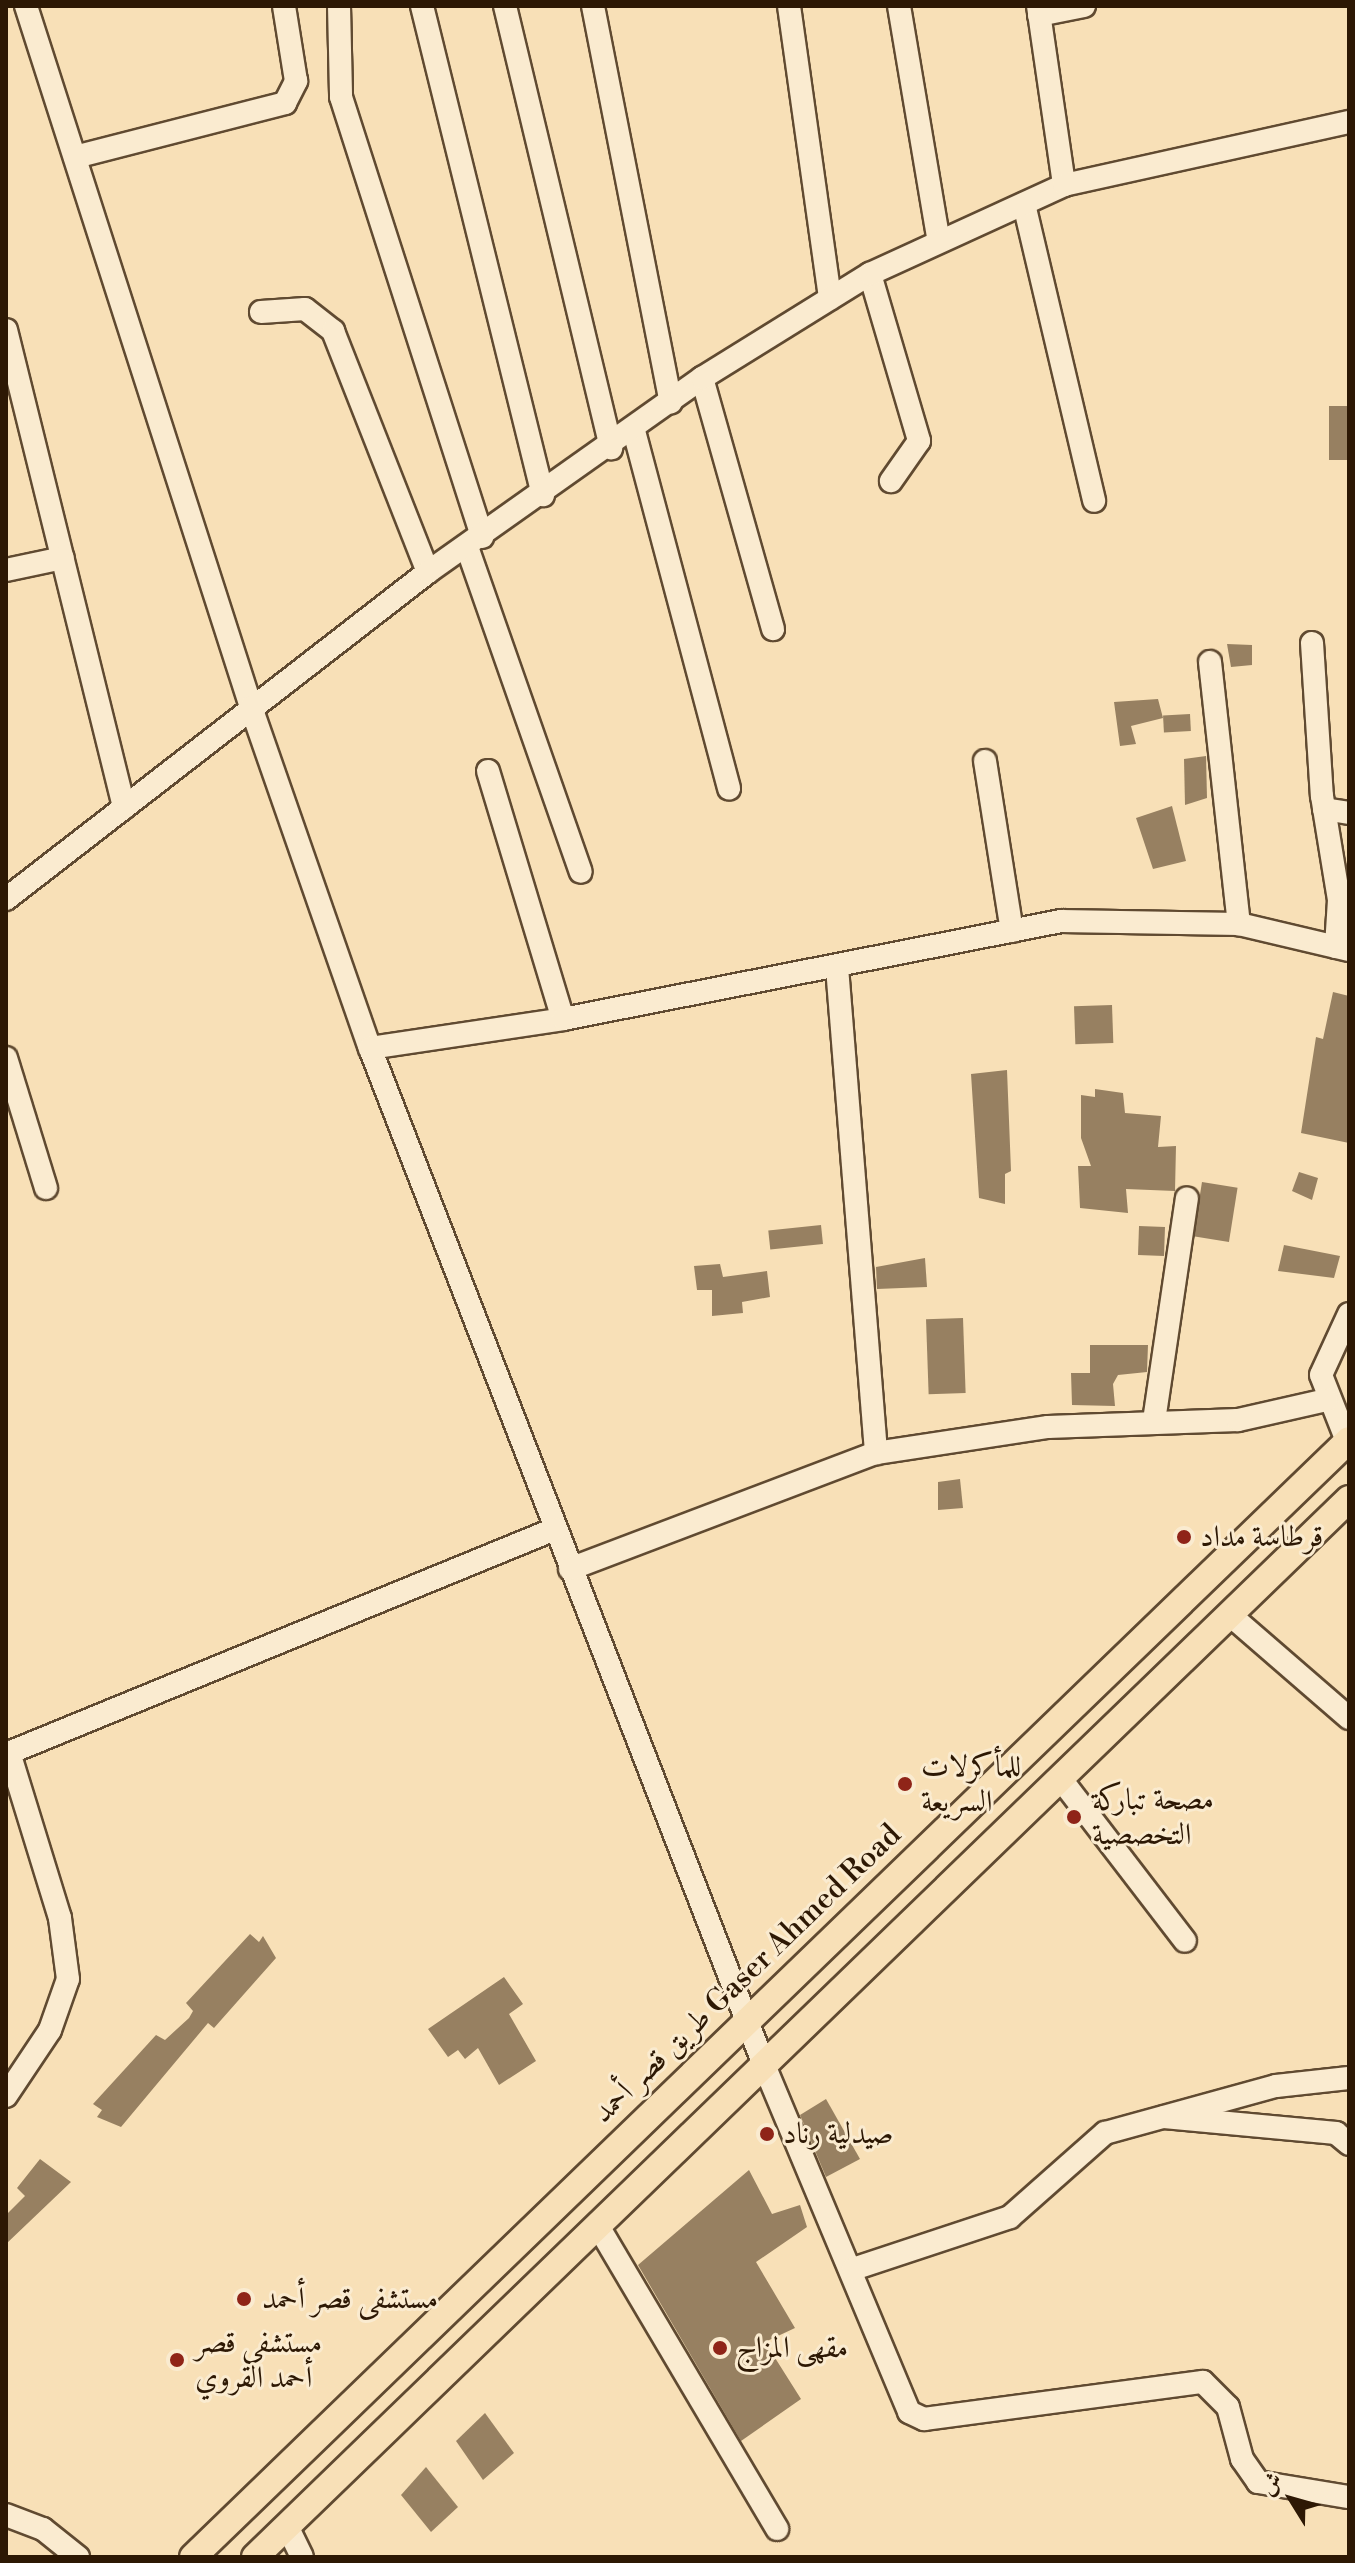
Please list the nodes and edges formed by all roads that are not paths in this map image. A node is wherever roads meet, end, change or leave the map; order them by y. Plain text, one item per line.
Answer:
1 (26, 6) edge
2 (284, 6) edge
3 (339, 6) edge
4 (422, 6) edge
5 (505, 6) edge
6 (593, 6) edge
7 (789, 6) edge
8 (899, 6) edge
9 (1084, 6) edge
10 (1039, 10) edge
11 (1349, 122) edge
12 (75, 157) junction
13 (1064, 185) junction
14 (1024, 204) junction
15 (938, 237) junction
16 (870, 274) junction
17 (830, 298) junction
18 (261, 312) dead end
19 (6, 330) edge
20 (702, 378) junction
21 (671, 402) junction
22 (634, 431) junction
23 (611, 448) junction
24 (891, 481) dead end
25 (543, 495) junction
26 (1094, 501) dead end
27 (475, 542) junction
28 (63, 558) junction
29 (6, 570) edge
30 (428, 572) junction
31 (773, 629) dead end
32 (1312, 643) dead end
33 (1210, 662) dead end
34 (251, 707) junction
35 (985, 761) dead end
36 (488, 771) dead end
37 (729, 789) dead end
38 (124, 808) junction
39 (1324, 809) junction
40 (1349, 813) edge
41 (581, 872) dead end
42 (6, 899) edge
43 (1239, 924) junction
44 (1012, 931) junction
45 (1342, 948) edge
46 (837, 967) junction
47 (563, 1019) junction
48 (370, 1048) junction
49 (6, 1058) edge
50 (46, 1188) dead end
51 (1187, 1198) dead end
52 (1349, 1314) edge
53 (1327, 1400) junction
54 (1154, 1421) junction
55 (1348, 1443) edge
56 (876, 1453) junction
57 (1349, 1499) edge
58 (555, 1529) junction
59 (570, 1569) junction
60 (1230, 1615) junction
61 (1349, 1718) edge
62 (8, 1753) edge
63 (1060, 1778) junction
64 (1185, 1941) dead end
65 (748, 2018) junction
66 (764, 2065) junction
67 (1349, 2078) edge
68 (6, 2096) edge
69 (1155, 2116) junction
70 (1349, 2144) edge
71 (598, 2226) junction
72 (853, 2269) junction
73 (1349, 2497) edge
74 (6, 2515) edge
75 (287, 2526) junction
76 (777, 2529) dead end
77 (78, 2557) edge
78 (193, 2557) edge
79 (255, 2557) edge
80 (302, 2557) edge

1 - 12 street
2 - 12 street
3 - 27 street
4 - 25 street
5 - 23 street
6 - 21 street
7 - 17 street
8 - 15 street
9 - 10 street
10 - 13 street
11 - 13 street
12 - 34 street
13 - 14 street
14 - 15 street
14 - 26 street
15 - 16 street
16 - 17 street
16 - 24 street
17 - 20 street
18 - 30 street
19 - 28 street
20 - 21 street
20 - 31 street
21 - 22 street
22 - 23 street
22 - 37 street
23 - 25 street
25 - 27 street
27 - 30 street
27 - 41 street
28 - 29 street
28 - 38 street
30 - 34 street
32 - 39 street
33 - 43 street
34 - 38 street
34 - 48 street
35 - 44 street
36 - 47 street
38 - 42 street
39 - 40 street
39 - 45 street
43 - 44 street
43 - 45 street
44 - 46 street
46 - 47 street
46 - 56 street
47 - 48 street
48 - 58 street
49 - 50 street
51 - 54 street
52 - 53 street
53 - 54 street
53 - 55 street
54 - 56 street
55 - 65 main road, طريق قصر أحمد Gaser Ahmed Road
56 - 59 street
57 - 60 main road
58 - 59 street
58 - 62 street
59 - 65 street
60 - 61 street
60 - 63 main road
62 - 68 street
63 - 64 street
63 - 66 main road
65 - 66 street
65 - 78 main road, طريق قصر أحمد Gaser Ahmed Road
66 - 71 main road
66 - 72 street
67 - 69 street
69 - 70 street
69 - 72 street
71 - 75 main road
71 - 76 street
72 - 73 street
74 - 77 street
75 - 79 main road
75 - 80 street

